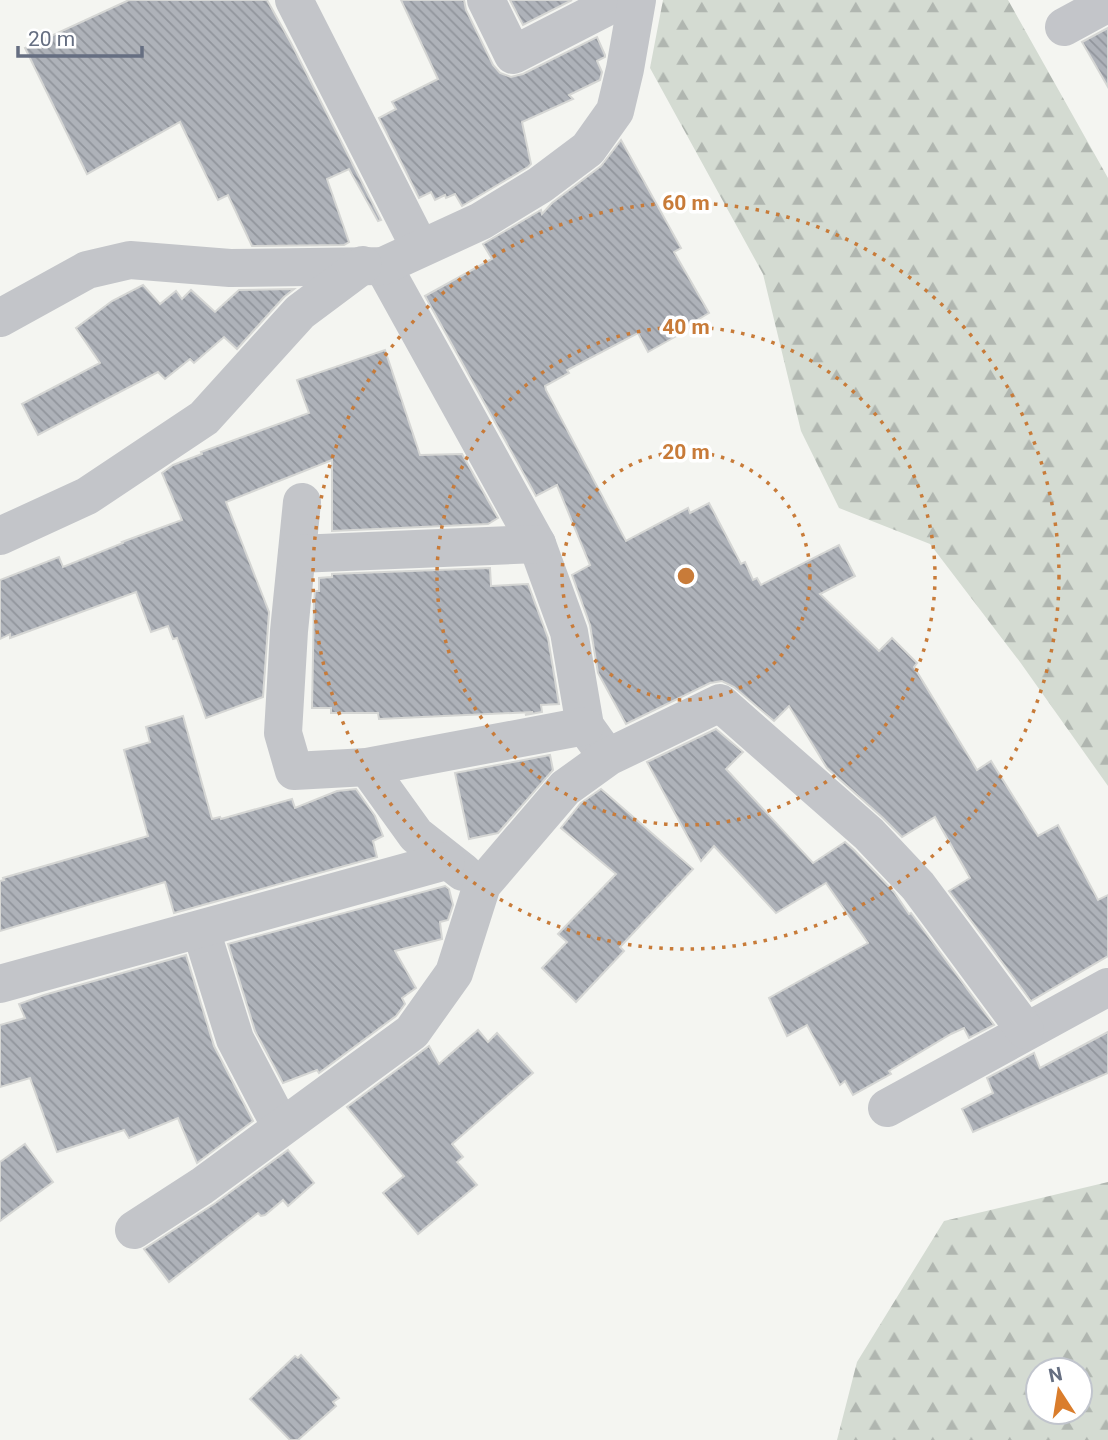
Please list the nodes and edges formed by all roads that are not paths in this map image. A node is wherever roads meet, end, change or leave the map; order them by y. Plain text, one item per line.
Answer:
1 (295, 0) edge
2 (486, 0) edge
3 (620, 0) edge
4 (637, 0) edge
5 (1108, 3) edge
6 (1064, 27) dead end
7 (420, 247) junction
8 (373, 265) junction
9 (0, 317) edge
10 (302, 502) dead end
11 (0, 536) edge
12 (537, 544) junction
13 (297, 554) junction
14 (585, 726) junction
15 (608, 757) junction
16 (367, 767) junction
17 (446, 861) junction
18 (482, 885) junction
19 (201, 930) junction
20 (0, 985) edge
21 (1108, 987) edge
22 (1026, 1030) junction
23 (887, 1108) dead end
24 (281, 1127) junction
25 (134, 1230) dead end

1 - 7 street
2 - 3 street
4 - 7 street
5 - 6 street
7 - 8 street
8 - 9 street
8 - 11 street
8 - 12 street
10 - 13 street
12 - 13 street
12 - 14 street
13 - 16 street
14 - 15 street
14 - 16 street
15 - 18 street
15 - 22 street
16 - 17 street
17 - 18 street
17 - 19 street
18 - 24 street
19 - 20 street
19 - 24 street
21 - 22 street
22 - 23 street
24 - 25 street

